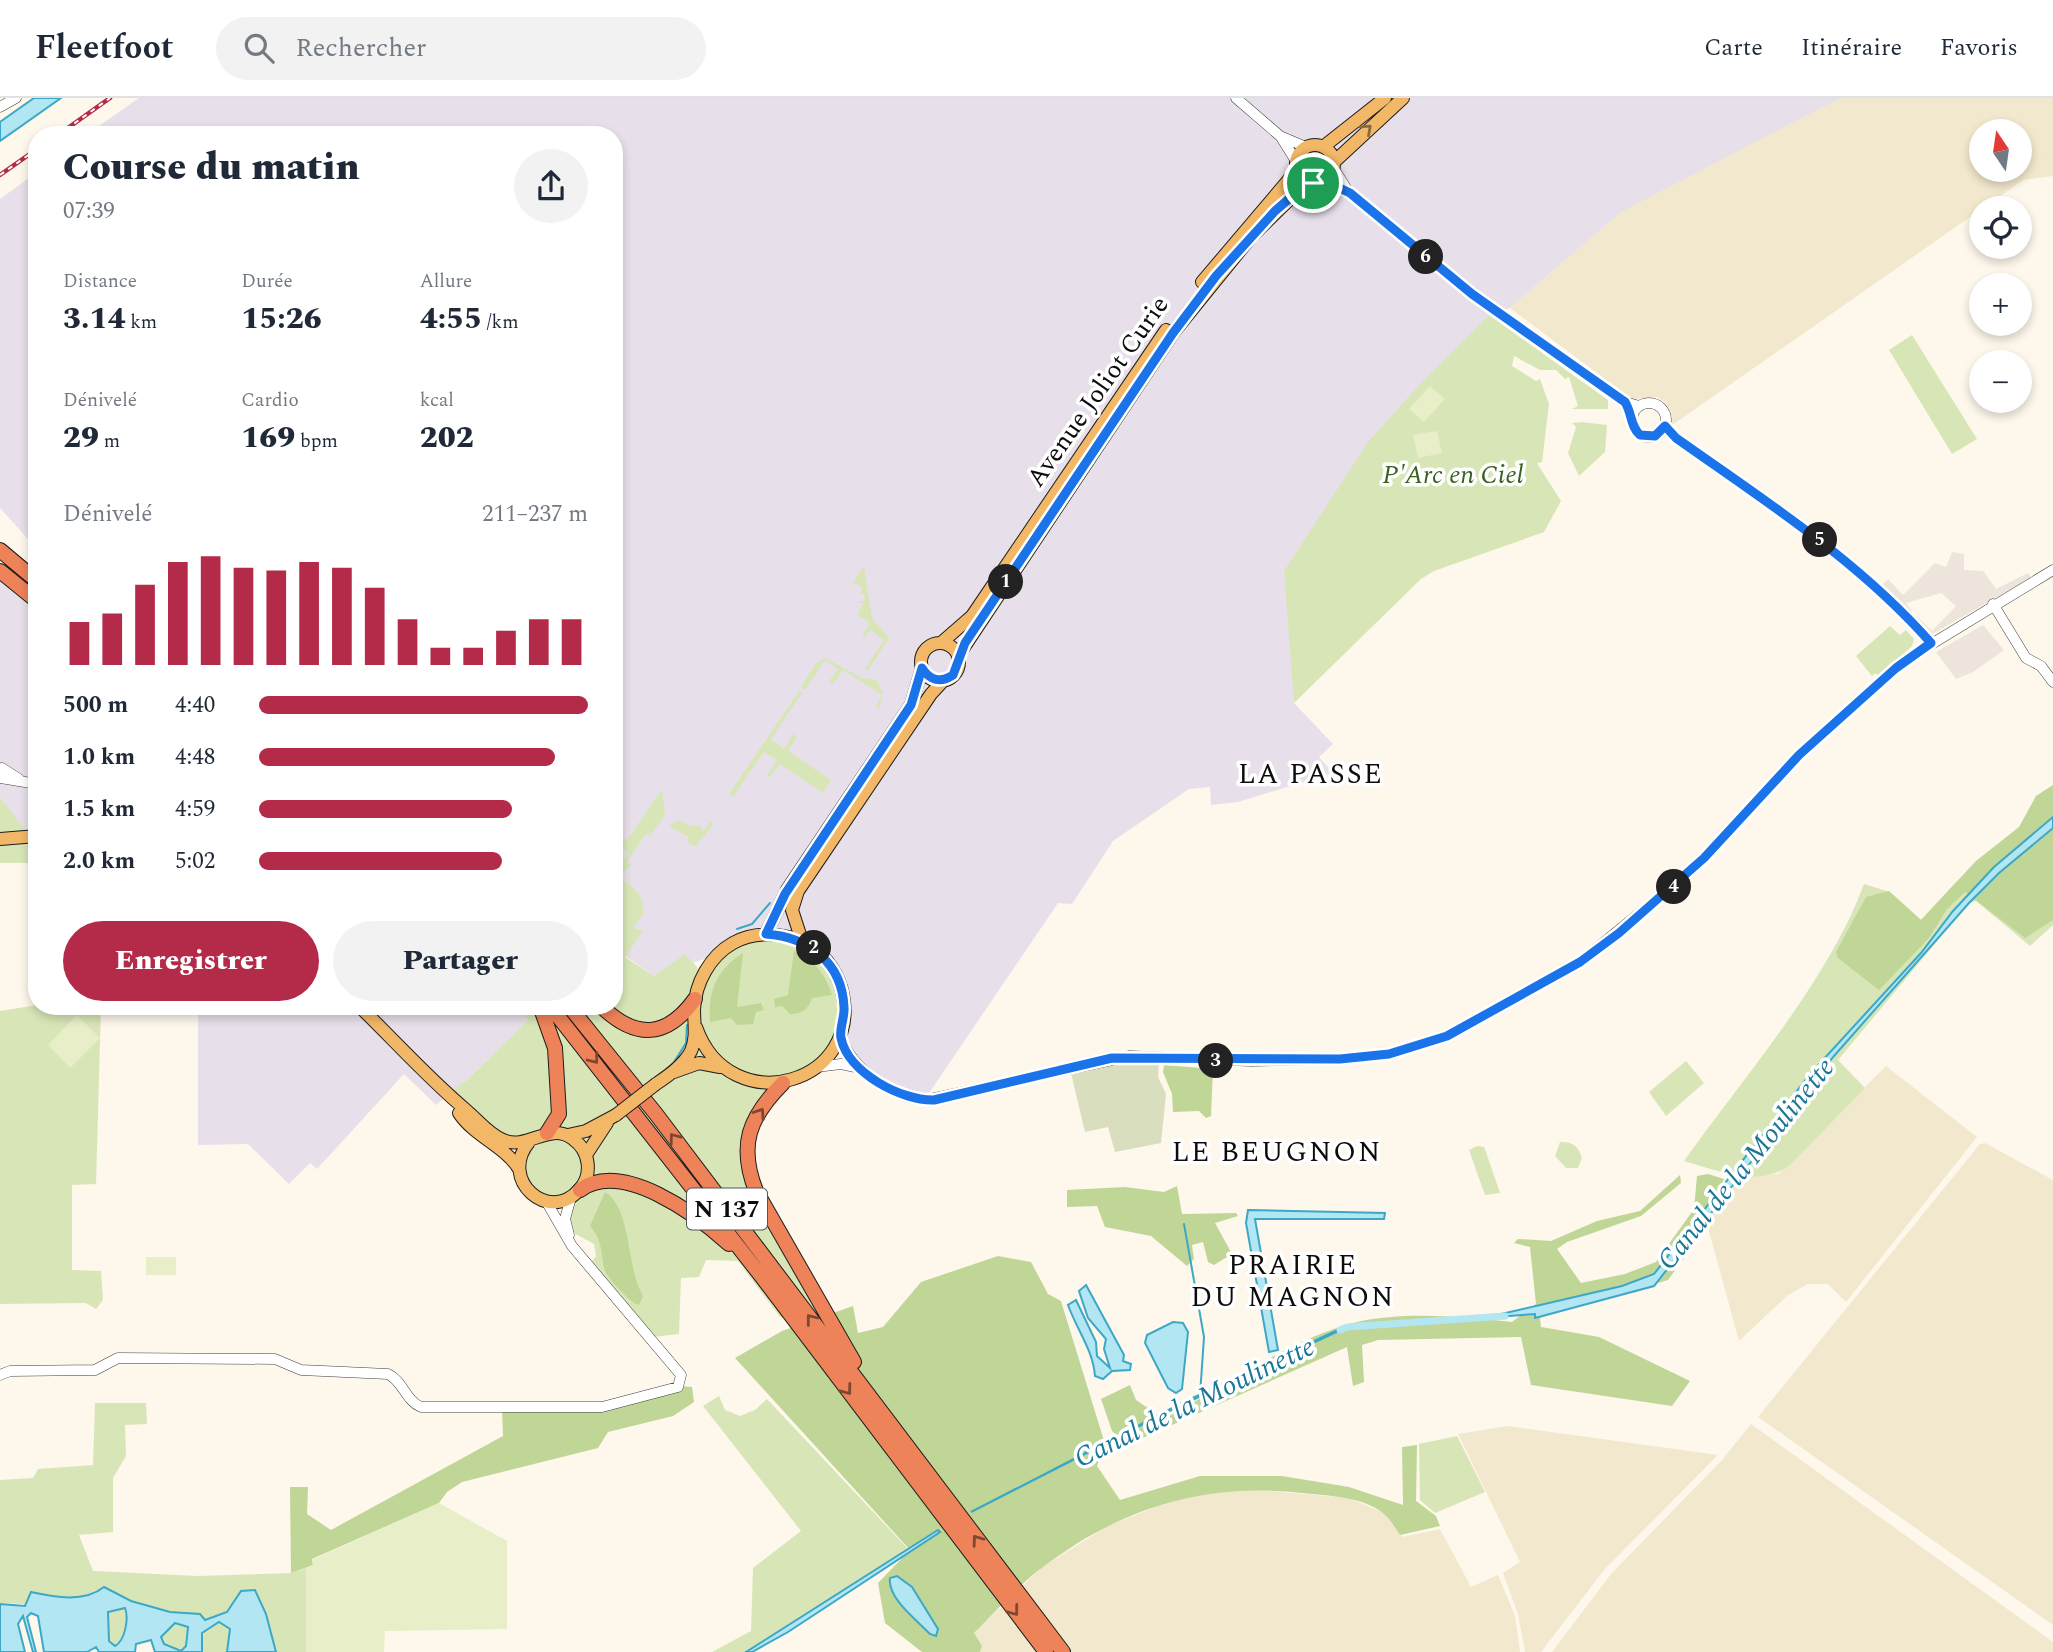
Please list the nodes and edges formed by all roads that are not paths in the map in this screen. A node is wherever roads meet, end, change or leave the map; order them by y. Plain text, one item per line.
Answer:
1 (16, 98) edge
2 (1236, 98) edge
3 (1385, 98) edge
4 (1403, 98) edge
5 (0, 107) edge
6 (1280, 136) junction
7 (1306, 147) junction
8 (1323, 147) junction
9 (1297, 166) junction
10 (1334, 166) junction
11 (1319, 182) junction
12 (1350, 193) junction
13 (1636, 410) junction
14 (1662, 430) junction
15 (0, 550) edge
16 (2053, 570) edge
17 (0, 571) edge
18 (28, 573) edge
19 (28, 594) edge
20 (1993, 604) junction
21 (942, 643) junction
22 (1931, 643) junction
23 (958, 656) junction
24 (922, 668) junction
25 (944, 680) junction
26 (2053, 682) edge
27 (1, 771) edge
28 (28, 782) edge
29 (28, 837) edge
30 (0, 839) edge
31 (766, 934) junction
32 (802, 942) junction
33 (695, 999) junction
34 (368, 1015) edge
35 (543, 1015) edge
36 (557, 1015) edge
37 (576, 1015) edge
38 (613, 1015) edge
39 (696, 1027) junction
40 (840, 1036) junction
41 (817, 1067) junction
42 (722, 1068) junction
43 (860, 1068) junction
44 (674, 1072) junction
45 (783, 1083) junction
46 (449, 1097) junction
47 (612, 1118) junction
48 (547, 1133) junction
49 (568, 1135) junction
50 (529, 1142) junction
51 (586, 1155) junction
52 (519, 1169) junction
53 (576, 1193) junction
54 (546, 1201) junction
55 (572, 1245) junction
56 (762, 1277) junction
57 (0, 1375) edge
58 (883, 1412) junction
59 (1046, 1652) edge
60 (1063, 1652) edge

1 - 5 street
2 - 6 street
3 - 8 main road
10 -> 4 main road
6 - 7 street
6 - 9 street
7 - 8 main road
7 - 9 main road
8 - 10 main road
9 - 11 main road
9 - 21 main road, Avenue Joliot Curie
10 - 11 main road
10 - 12 street
11 - 12 street
11 - 23 main road, Avenue Joliot Curie
12 - 13 street
13 - 14 street
13 - 14 street
14 - 22 street
15 - 18 highway
16 - 20 street
17 - 19 highway
20 - 22 street
20 - 26 street
21 - 23 main road
21 - 24 main road
22 - 43 street
23 - 25 main road
24 - 25 main road
24 - 31 main road
25 - 32 main road
27 - 28 street
29 - 30 main road
31 - 32 main road
31 - 33 main road
32 - 40 main road
33 - 38 highway
33 - 39 main road
34 - 46 main road
35 - 48 highway
36 -> 56 highway, N 137
58 -> 37 highway, N 137
39 - 42 main road
39 - 44 main road
40 - 41 main road
40 - 43 street
41 - 43 street
41 - 45 main road
42 - 44 main road
42 - 45 main road
44 - 47 main road, bridge
58 -> 45 highway, N 137
46 - 50 main road
46 - 52 main road
47 - 49 main road
47 - 51 main road
48 - 49 main road
48 - 50 main road
49 - 51 main road
50 - 52 main road
51 - 53 main road
52 - 54 main road
53 - 54 main road
53 - 55 street
53 - 56 highway
54 - 55 street
55 - 57 street
56 -> 59 highway, N 137
60 -> 58 highway, N 137

